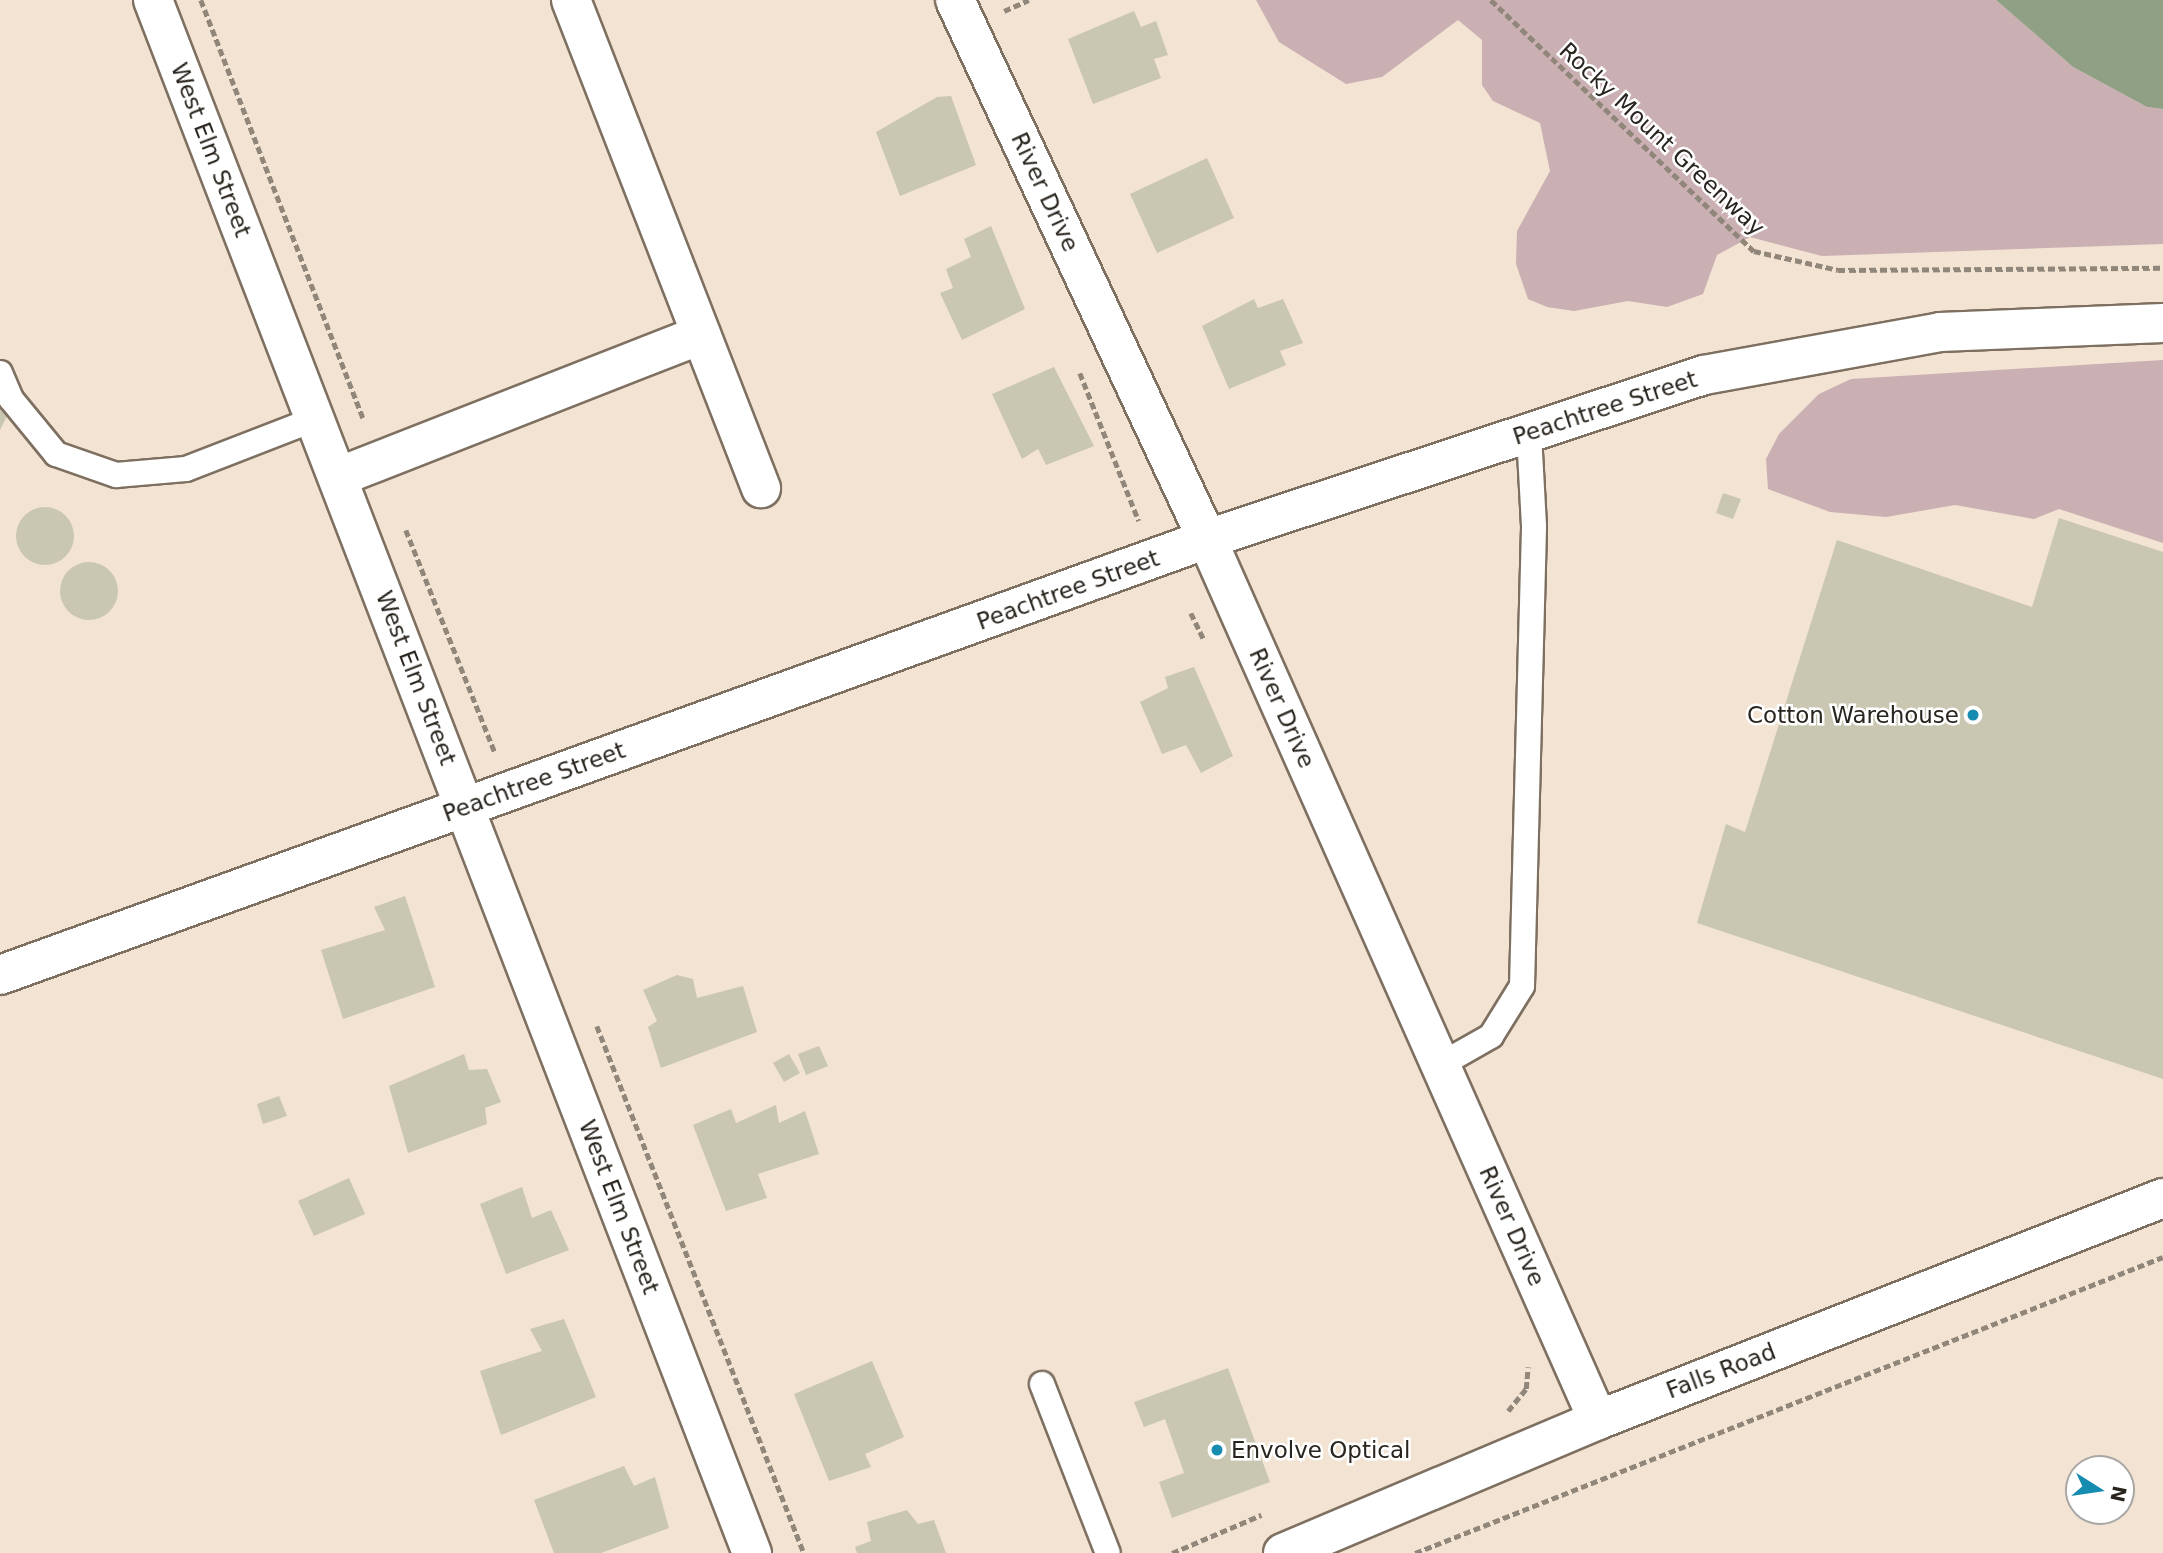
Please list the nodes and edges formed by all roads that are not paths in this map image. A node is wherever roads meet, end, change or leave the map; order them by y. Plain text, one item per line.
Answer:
1 (153, 0) edge
2 (571, 0) edge
3 (956, 0) edge
4 (2163, 323) edge
5 (701, 335) junction
6 (0, 373) edge
7 (315, 419) junction
8 (1529, 433) junction
9 (338, 477) junction
10 (761, 488) dead end
11 (1207, 540) junction
12 (465, 807) junction
13 (0, 975) edge
14 (1440, 1065) junction
15 (2163, 1198) edge
16 (1042, 1384) dead end
17 (1598, 1420) junction
18 (752, 1553) edge
19 (1108, 1553) edge
20 (1283, 1553) edge

1 - 7 street, West Elm Street
2 - 5 street
3 - 11 street, River Drive
4 - 8 street, Peachtree Street
5 - 9 street
5 - 10 street
6 - 7 lane
7 - 9 street, West Elm Street
8 - 11 street, Peachtree Street
8 - 14 lane
9 - 12 street, West Elm Street
11 - 12 street, Peachtree Street
11 - 14 street, River Drive
12 - 13 street, Peachtree Street
12 - 18 street, West Elm Street
14 - 17 street, River Drive
15 - 17 street, Falls Road
16 - 19 lane
17 - 20 street, Falls Road

